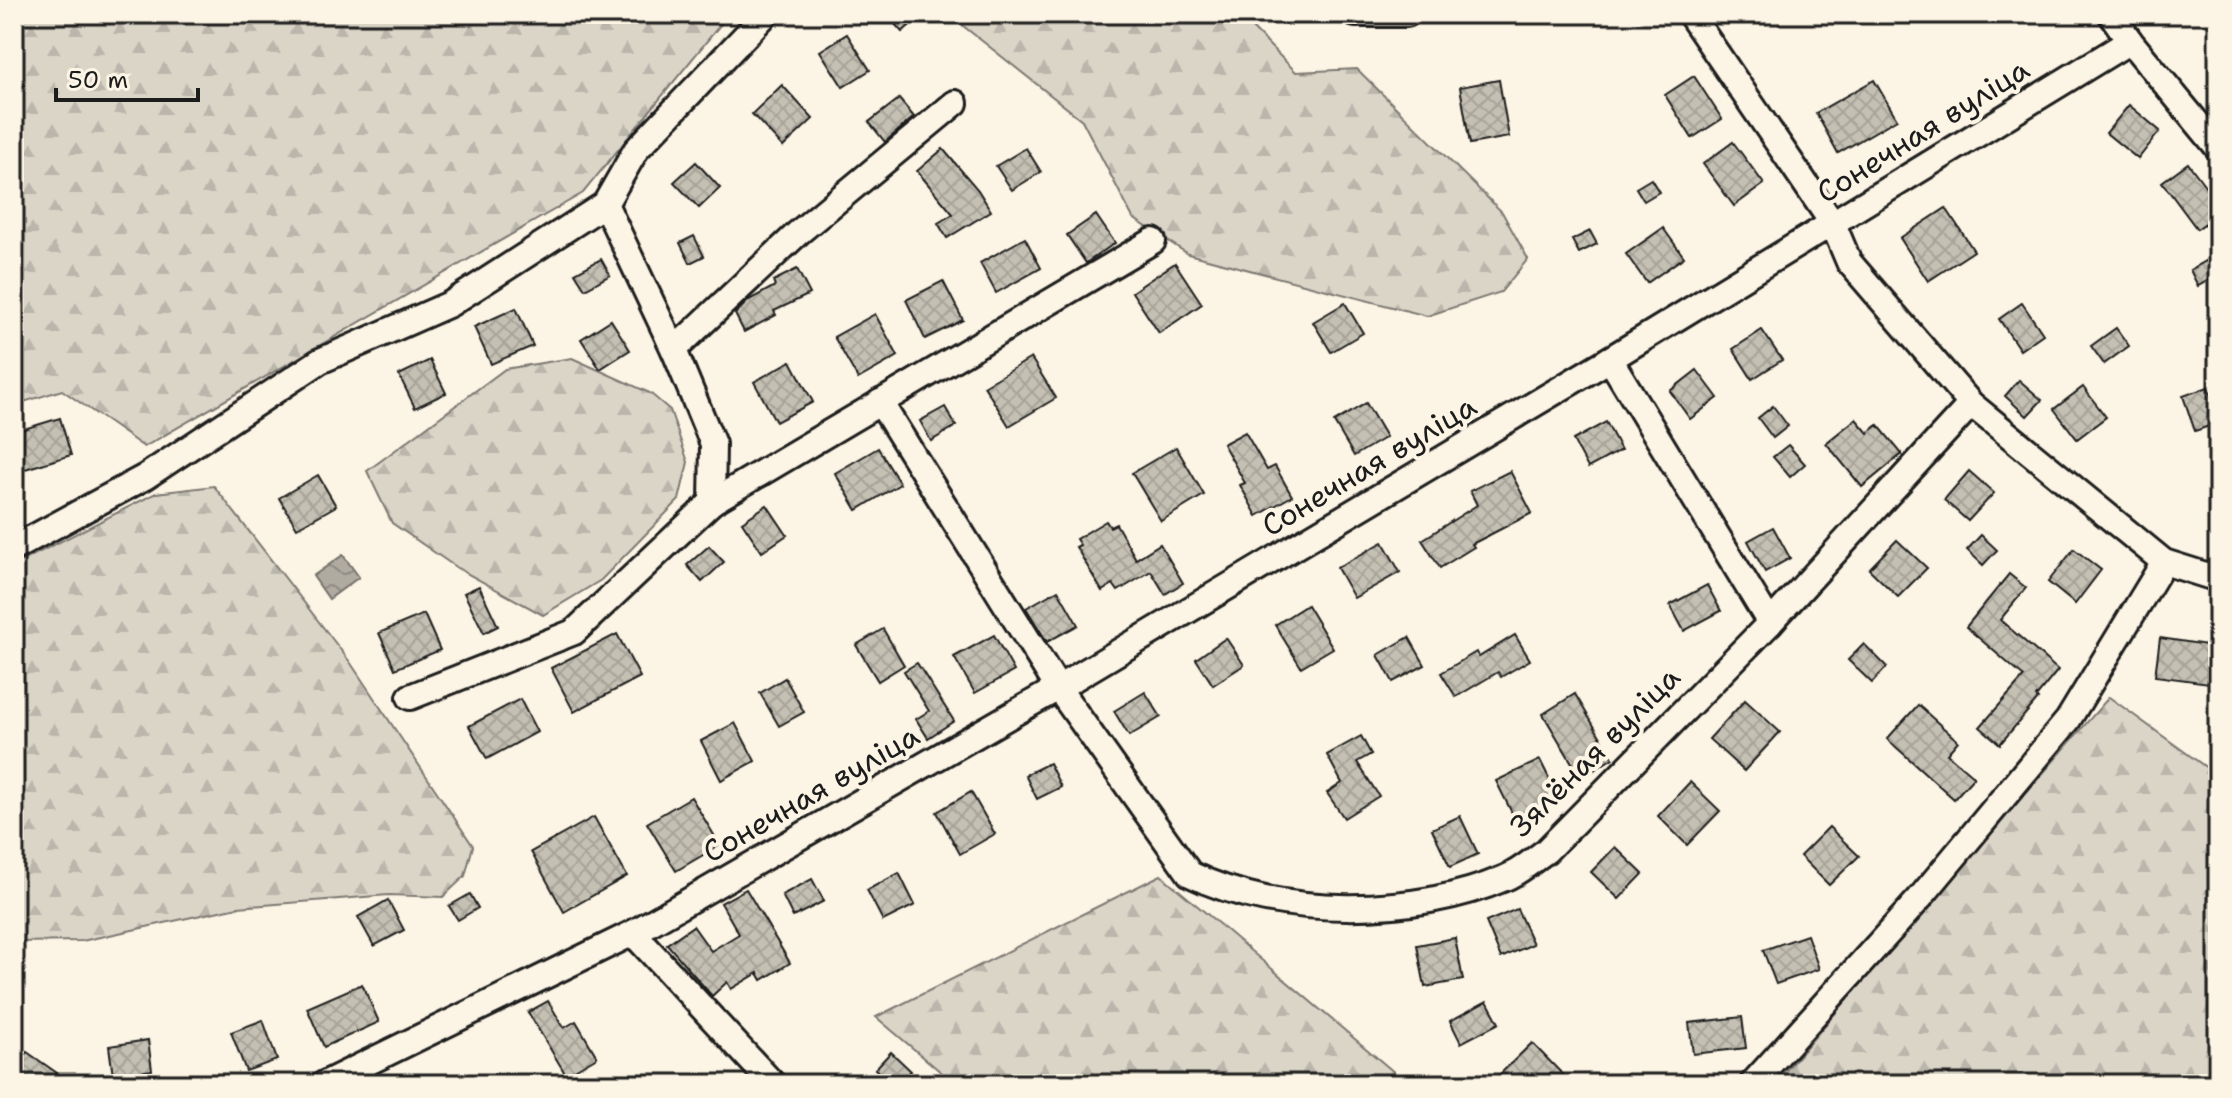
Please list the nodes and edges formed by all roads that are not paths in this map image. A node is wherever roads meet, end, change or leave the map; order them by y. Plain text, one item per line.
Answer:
1 (766, 14) edge
2 (1355, 14) edge
3 (1407, 14) edge
4 (1690, 14) edge
5 (2111, 14) edge
6 (2130, 41) junction
7 (955, 103) dead end
8 (2218, 148) edge
9 (605, 204) junction
10 (1833, 224) junction
11 (1153, 241) dead end
12 (674, 350) junction
13 (1610, 359) junction
14 (880, 402) junction
15 (1971, 404) junction
16 (712, 502) junction
17 (14, 548) edge
18 (2164, 562) junction
19 (2218, 579) edge
20 (1770, 623) junction
21 (1058, 688) junction
22 (410, 697) dead end
23 (633, 933) junction
24 (324, 1084) edge
25 (773, 1084) edge
26 (1752, 1084) edge

1 - 9 street
2 - 3 street
4 - 10 street
5 - 6 street
6 - 8 street
6 - 10 street, Сонечная вуліца
7 - 12 street
9 - 12 street
9 - 17 street
10 - 13 street, Сонечная вуліца
10 - 15 street
11 - 14 street
12 - 16 street
13 - 20 street
13 - 21 street, Сонечная вуліца
14 - 16 street
14 - 21 street, Зялёная вуліца
15 - 18 street
15 - 20 street, Зялёная вуліца
16 - 22 street
18 - 19 street
18 - 26 street
20 - 21 street, Зялёная вуліца
21 - 23 street, Сонечная вуліца
23 - 24 street, Сонечная вуліца
23 - 25 street

